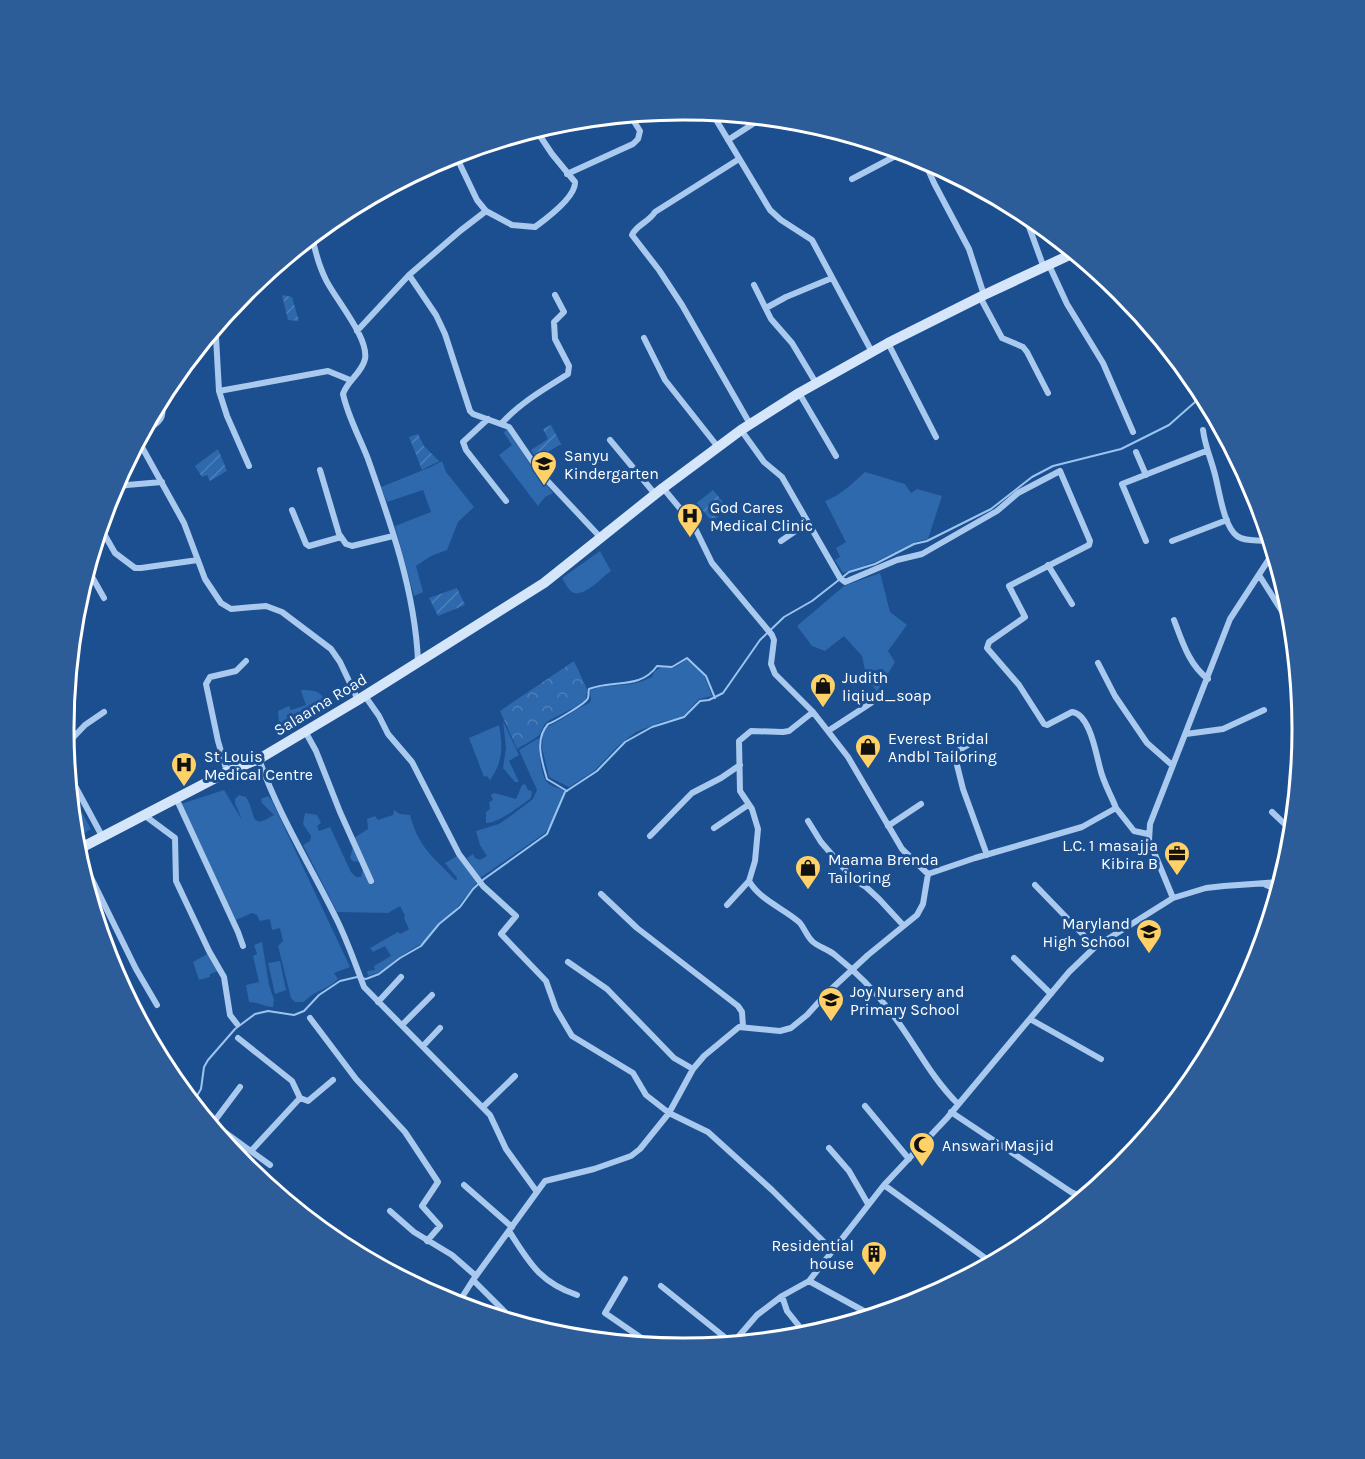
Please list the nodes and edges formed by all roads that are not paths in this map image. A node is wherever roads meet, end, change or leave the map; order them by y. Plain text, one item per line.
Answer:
1 (717, 122) edge
2 (635, 123) edge
3 (751, 125) edge
4 (541, 137) edge
5 (728, 140) junction
6 (892, 158) edge
7 (739, 159) junction
8 (459, 163) edge
9 (930, 173) edge
10 (567, 174) junction
11 (852, 179) dead end
12 (486, 211) junction
13 (1031, 230) edge
14 (315, 244) edge
15 (1066, 257) edge
16 (1046, 266) junction
17 (409, 275) junction
18 (832, 278) junction
19 (754, 285) dead end
20 (555, 295) dead end
21 (982, 296) junction
22 (766, 308) junction
23 (357, 331) junction
24 (644, 338) dead end
25 (216, 339) edge
26 (888, 343) junction
27 (872, 352) junction
28 (350, 380) junction
29 (816, 382) junction
30 (219, 391) junction
31 (799, 393) junction
32 (1048, 393) dead end
33 (163, 411) edge
34 (488, 419) junction
35 (502, 423) junction
36 (155, 425) edge
37 (746, 427) junction
38 (1203, 430) dead end
39 (1133, 432) dead end
40 (936, 437) dead end
41 (610, 440) dead end
42 (718, 447) junction
43 (143, 448) edge
44 (1206, 451) junction
45 (1136, 452) dead end
46 (836, 456) dead end
47 (249, 466) dead end
48 (321, 470) dead end
49 (1146, 475) junction
50 (162, 482) junction
51 (125, 485) edge
52 (659, 491) junction
53 (506, 501) dead end
54 (292, 510) dead end
55 (1227, 520) junction
56 (807, 523) junction
57 (106, 535) edge
58 (393, 536) junction
59 (340, 537) junction
60 (601, 538) junction
61 (1261, 540) edge
62 (781, 541) dead end
63 (1146, 541) dead end
64 (1172, 542) dead end
65 (198, 560) junction
66 (1268, 561) edge
67 (1048, 566) junction
68 (1259, 575) junction
69 (93, 578) edge
70 (104, 598) dead end
71 (1072, 604) dead end
72 (1279, 606) edge
73 (1174, 620) dead end
74 (246, 661) dead end
75 (418, 661) junction
76 (1098, 663) dead end
77 (1208, 679) junction
78 (362, 698) junction
79 (872, 703) dead end
80 (1264, 710) dead end
81 (104, 711) dead end
82 (813, 712) junction
83 (305, 731) junction
84 (828, 731) junction
85 (1186, 734) junction
86 (74, 736) edge
87 (980, 738) dead end
88 (259, 759) junction
89 (740, 765) junction
90 (1173, 765) junction
91 (227, 772) junction
92 (77, 790) edge
93 (176, 798) junction
94 (921, 804) dead end
95 (748, 805) junction
96 (1116, 808) junction
97 (1272, 812) dead end
98 (144, 814) junction
99 (808, 821) dead end
100 (1284, 823) edge
101 (888, 826) junction
102 (714, 828) dead end
103 (1148, 834) junction
104 (102, 836) junction
105 (650, 836) dead end
106 (85, 845) edge
107 (987, 855) junction
108 (928, 874) junction
109 (371, 881) dead end
110 (749, 881) junction
111 (1272, 883) edge
112 (1265, 884) junction
113 (93, 885) edge
114 (1035, 885) dead end
115 (1271, 887) edge
116 (601, 894) dead end
117 (1173, 898) junction
118 (727, 905) dead end
119 (903, 925) junction
120 (243, 946) dead end
121 (1095, 947) junction
122 (1014, 958) dead end
123 (568, 963) dead end
124 (852, 970) junction
125 (401, 977) dead end
126 (1051, 994) junction
127 (432, 995) dead end
128 (378, 1002) junction
129 (157, 1005) dead end
130 (310, 1018) dead end
131 (1030, 1019) junction
132 (237, 1024) dead end
133 (402, 1025) junction
134 (743, 1026) junction
135 (440, 1028) dead end
136 (238, 1038) dead end
137 (423, 1046) junction
138 (1101, 1059) dead end
139 (693, 1069) junction
140 (515, 1076) dead end
141 (333, 1080) dead end
142 (240, 1087) dead end
143 (300, 1098) junction
144 (958, 1104) junction
145 (865, 1106) dead end
146 (483, 1107) junction
147 (951, 1112) junction
148 (669, 1113) junction
149 (215, 1120) edge
150 (227, 1134) edge
151 (829, 1148) dead end
152 (251, 1151) junction
153 (909, 1159) junction
154 (270, 1164) dead end
155 (464, 1185) dead end
156 (884, 1185) junction
157 (537, 1192) junction
158 (1076, 1194) edge
159 (868, 1204) junction
160 (390, 1211) dead end
161 (510, 1229) junction
162 (427, 1241) junction
163 (832, 1250) junction
164 (985, 1258) edge
165 (474, 1278) junction
166 (626, 1279) dead end
167 (809, 1281) junction
168 (661, 1286) dead end
169 (577, 1295) dead end
170 (782, 1296) junction
171 (463, 1297) edge
172 (863, 1311) edge
173 (506, 1312) edge
174 (800, 1327) edge
175 (740, 1335) edge
176 (639, 1337) edge
177 (723, 1337) edge

1 - 5 street
2 - 10 street
3 - 5 street
4 - 10 street
5 - 7 street
6 - 11 street
7 - 18 street
7 - 37 street
8 - 12 street
9 - 21 street
10 - 12 street
12 - 17 street
13 - 16 street
14 - 23 street
15 - 16 main road, Salaama Road
16 - 21 main road, Salaama Road
16 - 39 street
17 - 23 street
17 - 34 street
18 - 22 street
18 - 27 street
19 - 22 street
20 - 35 street
21 - 26 main road, Salaama Road
21 - 32 street
22 - 29 street
23 - 28 street
24 - 42 street
25 - 30 street
26 - 27 main road, Salaama Road
26 - 40 street
27 - 29 main road, Salaama Road
28 - 30 street
28 - 58 street
29 - 31 main road, Salaama Road
30 - 47 street
31 - 37 main road, Salaama Road
31 - 46 street
33 - 36 street
34 - 35 street
34 - 53 street
35 - 60 street
37 - 42 main road, Salaama Road
37 - 56 street
38 - 44 street
41 - 52 street
42 - 52 main road, Salaama Road
43 - 50 street
44 - 49 street
44 - 55 street
45 - 49 street
48 - 59 street
49 - 63 street
50 - 51 street
50 - 65 street
52 - 60 main road, Salaama Road
52 - 82 street
54 - 59 street
55 - 61 street
55 - 64 street
56 - 62 street
56 - 67 street
57 - 65 street
58 - 59 street
58 - 75 street
60 - 75 main road, Salaama Road
65 - 78 street
66 - 68 street
67 - 71 street
67 - 96 street
68 - 72 street
68 - 77 street
69 - 70 street
73 - 77 street
74 - 91 street
75 - 78 main road, Salaama Road
76 - 90 street
77 - 85 street
78 - 83 main road, Salaama Road
78 - 148 street
79 - 84 street
80 - 85 street
81 - 86 street
82 - 84 street
82 - 89 street
83 - 88 main road, Salaama Road
83 - 109 street
84 - 101 street
85 - 90 street
87 - 107 street
88 - 91 main road, Salaama Road
88 - 128 street
89 - 95 street
89 - 105 street
90 - 103 street
91 - 93 main road, Salaama Road
92 - 104 street
93 - 98 main road, Salaama Road
93 - 120 street
94 - 101 street
95 - 102 street
95 - 110 street
96 - 103 street
96 - 107 street
97 - 100 street
98 - 104 main road, Salaama Road
98 - 132 street
99 - 119 street
101 - 108 street
103 - 117 street
104 - 106 main road, Salaama Road
107 - 108 street
108 - 119 street
110 - 118 street
110 - 124 street
111 - 112 street
112 - 115 street
112 - 117 street
113 - 129 street
114 - 121 street
116 - 134 street
117 - 121 street
119 - 124 street
121 - 126 street
122 - 126 street
123 - 139 street
124 - 134 street
124 - 144 street
125 - 128 street
126 - 131 street
127 - 133 street
128 - 133 street
130 - 162 street
131 - 138 street
131 - 144 street
133 - 137 street
134 - 139 street
135 - 137 street
136 - 143 street
137 - 146 street
139 - 148 street
140 - 146 street
141 - 143 street
142 - 149 street
143 - 152 street
144 - 147 street
145 - 153 street
146 - 157 street
147 - 153 street
147 - 158 street
148 - 157 street
148 - 163 street
150 - 152 street
151 - 159 street
152 - 154 street
153 - 156 street
155 - 161 street
156 - 159 street
156 - 164 street
157 - 161 street
159 - 163 street
160 - 162 street
161 - 165 street
161 - 169 street
162 - 165 street
163 - 167 street
165 - 171 street
165 - 173 street
166 - 176 street
167 - 170 street
167 - 172 street
168 - 177 street
170 - 174 street
170 - 175 street

